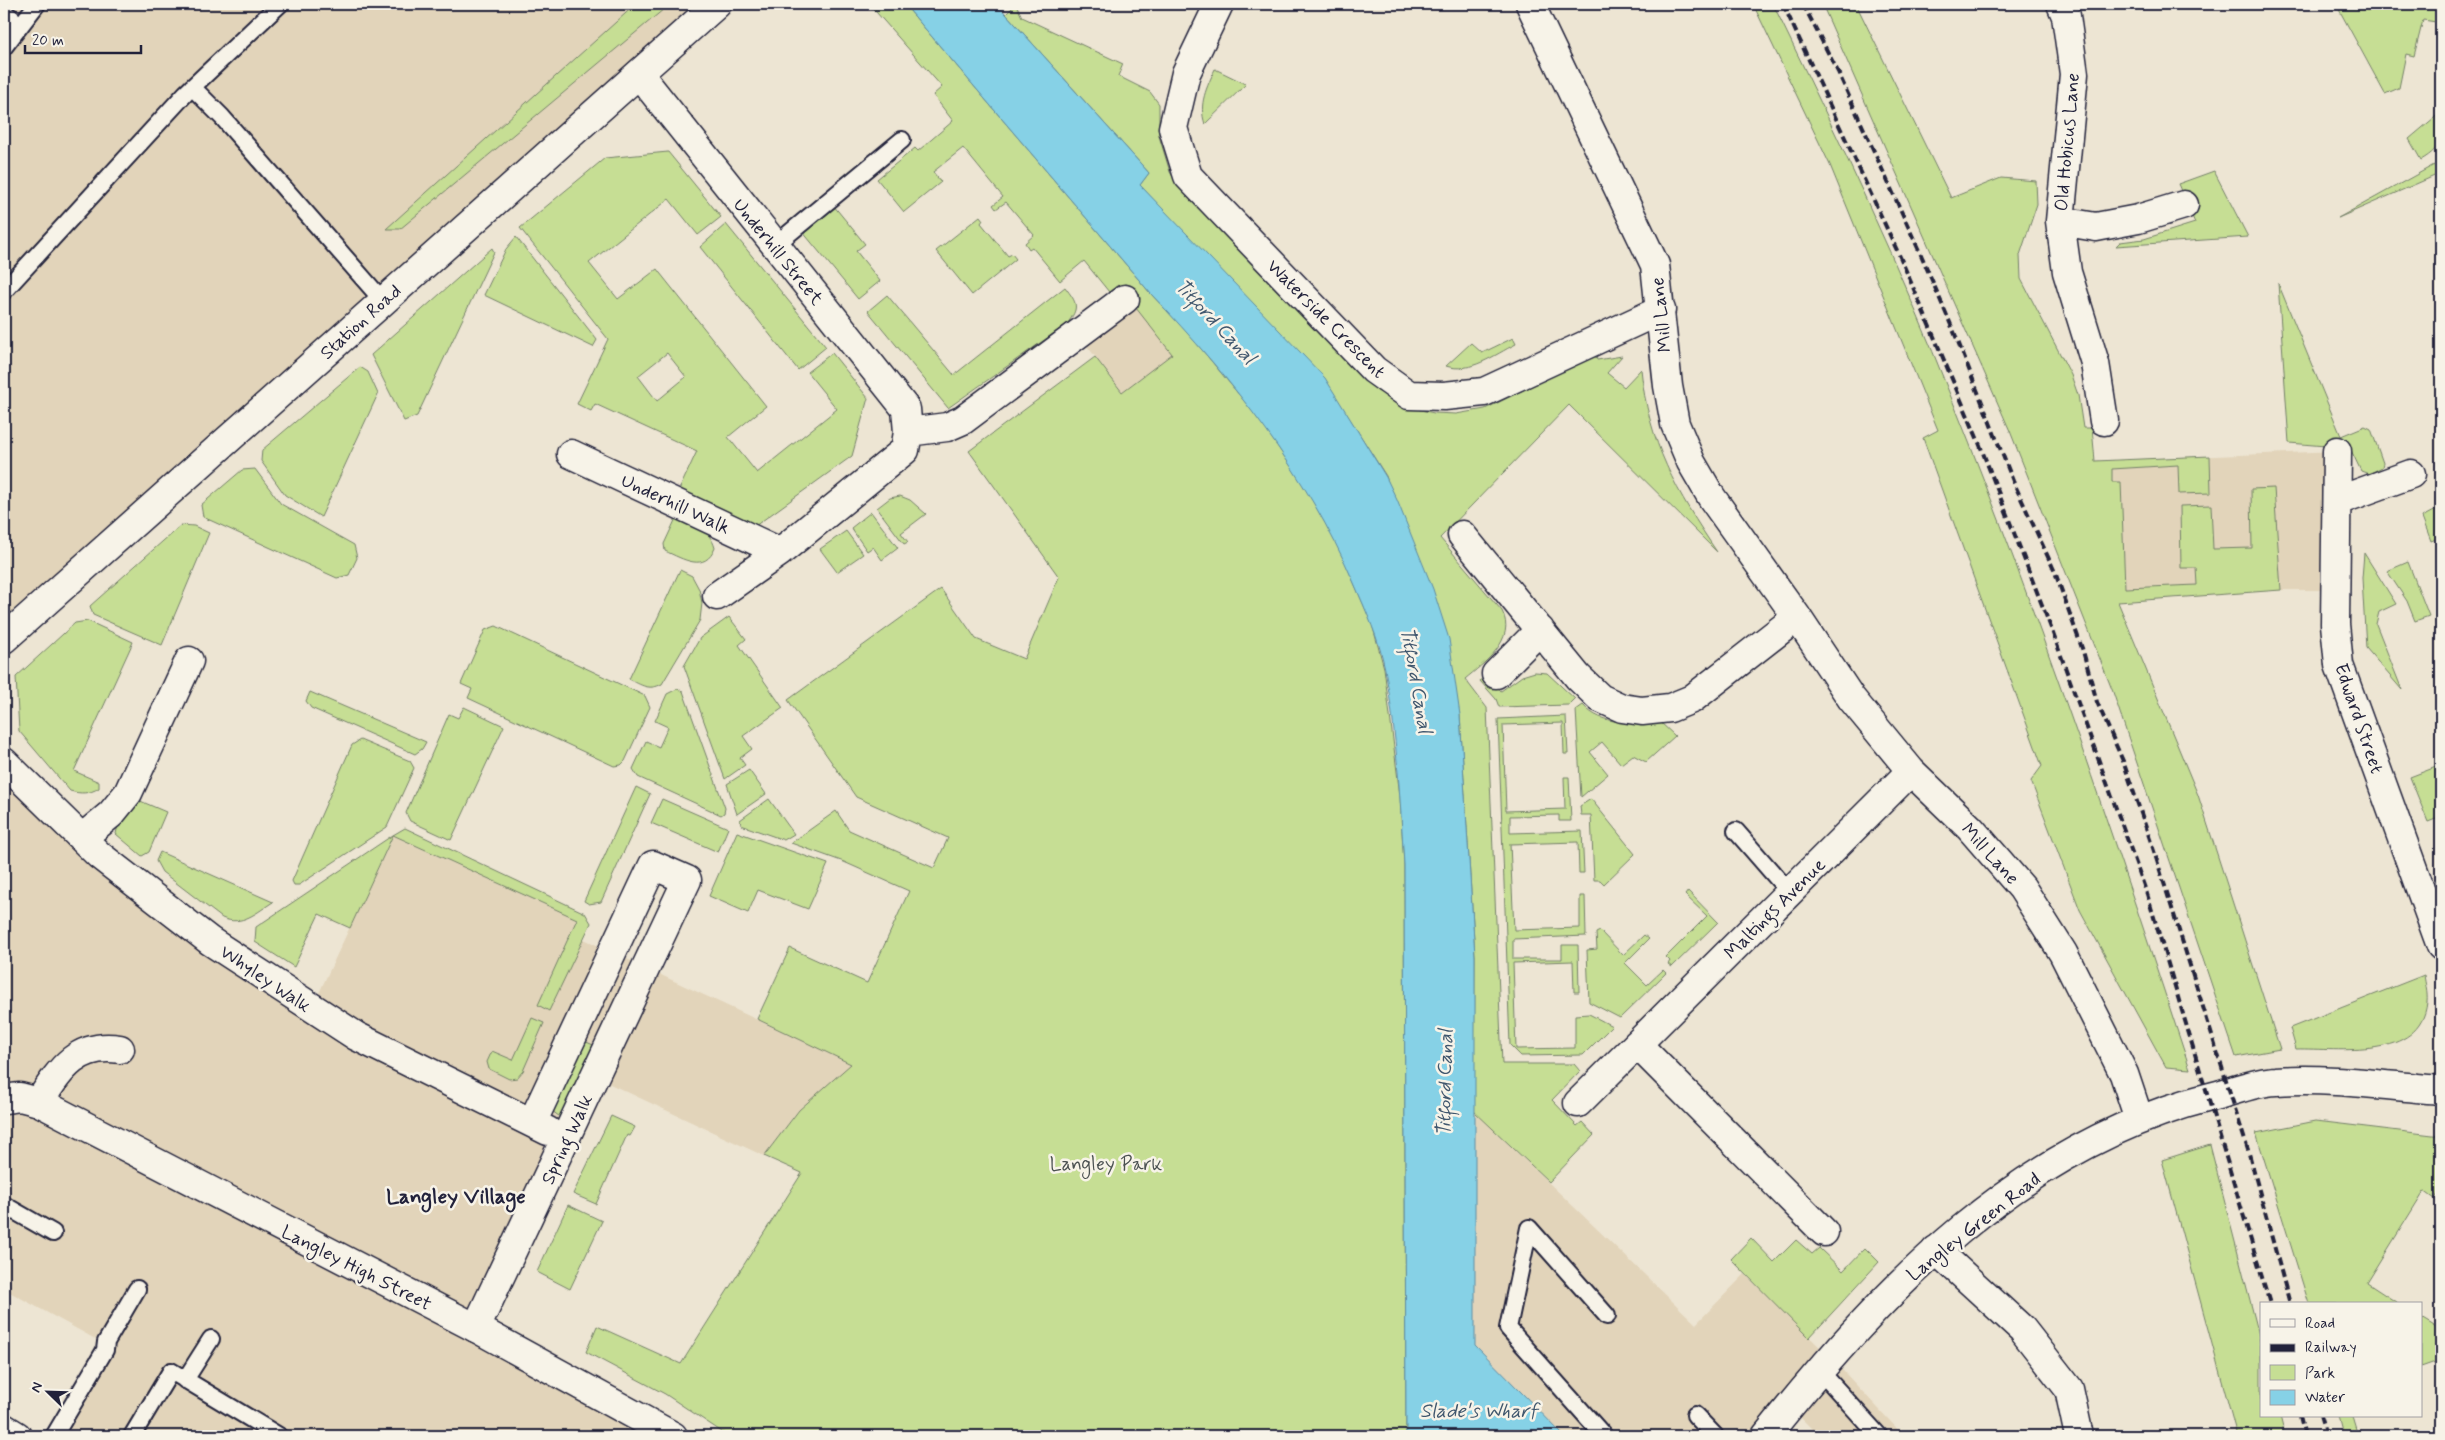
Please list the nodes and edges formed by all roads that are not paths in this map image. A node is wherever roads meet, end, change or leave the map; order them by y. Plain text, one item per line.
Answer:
1 (37, 4) edge
2 (280, 4) edge
3 (717, 4) edge
4 (1219, 4) edge
5 (1530, 4) edge
6 (2061, 4) edge
7 (4, 12) edge
8 (20, 25) junction
9 (4, 47) edge
10 (638, 74) junction
11 (192, 87) junction
12 (902, 140) dead end
13 (2184, 205) dead end
14 (2060, 221) junction
15 (775, 245) junction
16 (4, 291) edge
17 (1125, 299) dead end
18 (383, 301) junction
19 (1661, 310) junction
20 (2104, 420) dead end
21 (908, 432) junction
22 (2337, 451) dead end
23 (571, 454) dead end
24 (2411, 474) dead end
25 (2337, 501) junction
26 (1462, 536) dead end
27 (780, 552) junction
28 (717, 596) dead end
29 (1797, 617) junction
30 (1540, 630) junction
31 (4, 639) edge
32 (189, 661) dead end
33 (1496, 674) dead end
34 (4, 762) edge
35 (1911, 771) junction
36 (1736, 831) dead end
37 (82, 838) junction
38 (1790, 893) junction
39 (2441, 946) edge
40 (595, 987) junction
41 (630, 1003) junction
42 (1637, 1044) junction
43 (120, 1049) dead end
44 (2441, 1090) edge
45 (4, 1100) edge
46 (39, 1102) junction
47 (1578, 1103) dead end
48 (2139, 1119) junction
49 (532, 1123) junction
50 (565, 1139) junction
51 (4, 1205) edge
52 (1824, 1232) dead end
53 (53, 1233) dead end
54 (1936, 1250) junction
55 (137, 1289) dead end
56 (1607, 1316) dead end
57 (476, 1328) junction
58 (211, 1339) dead end
59 (1820, 1371) junction
60 (185, 1380) junction
61 (1696, 1415) dead end
62 (4, 1428) edge
63 (17, 1436) edge
64 (54, 1436) edge
65 (132, 1436) edge
66 (279, 1436) edge
67 (673, 1436) edge
68 (1604, 1436) edge
69 (1714, 1436) edge
70 (1766, 1436) edge
71 (1879, 1436) edge
72 (2079, 1436) edge

1 - 8 lane
2 - 11 lane
3 - 10 street, Station Road
4 - 19 street, Waterside Crescent
5 - 19 street, Mill Lane
6 - 14 street, Old Hobicus Lane
7 - 8 lane
8 - 9 lane
10 - 15 street, Underhill Street
10 - 18 street, Station Road
11 - 16 lane
11 - 18 lane
12 - 15 lane
13 - 14 street, Old Hobicus Lane
14 - 20 street, Old Hobicus Lane
15 - 21 street, Underhill Street
17 - 21 street
18 - 31 street, Station Road
19 - 29 street, Mill Lane
21 - 27 street, Underhill Street
22 - 25 street, Edward Street
23 - 27 street, Underhill Walk
24 - 25 street
25 - 39 street, Edward Street
26 - 30 street
27 - 28 street, Underhill Street
29 - 30 street
29 - 35 street, Mill Lane
30 - 33 street
32 - 37 street
34 - 37 street, Whyley Walk
35 - 38 street, Maltings Avenue
35 - 48 street, Mill Lane
36 - 38 lane
37 - 49 street, Whyley Walk
38 - 42 street, Maltings Avenue
40 - 41 street
40 - 41 street, Spring Walk
40 - 49 street, Spring Walk
41 - 50 street, Spring Walk
42 - 47 street, Maltings Avenue
42 - 52 street
43 - 46 street
44 - 48 street, Langley Green Road
45 - 46 street, Langley High Street
46 - 57 street, Langley High Street
48 - 54 street, Langley Green Road
49 - 50 street, Whyley Walk
50 - 57 street, Spring Walk
51 - 53 lane
54 - 59 street, Langley Green Road
54 - 72 street
55 - 64 lane
56 - 68 lane
57 - 67 street, Langley High Street
58 - 60 lane
59 - 70 street, Langley Green Road
59 - 71 lane
60 - 65 lane
60 - 66 lane
61 - 69 lane
62 - 63 street

